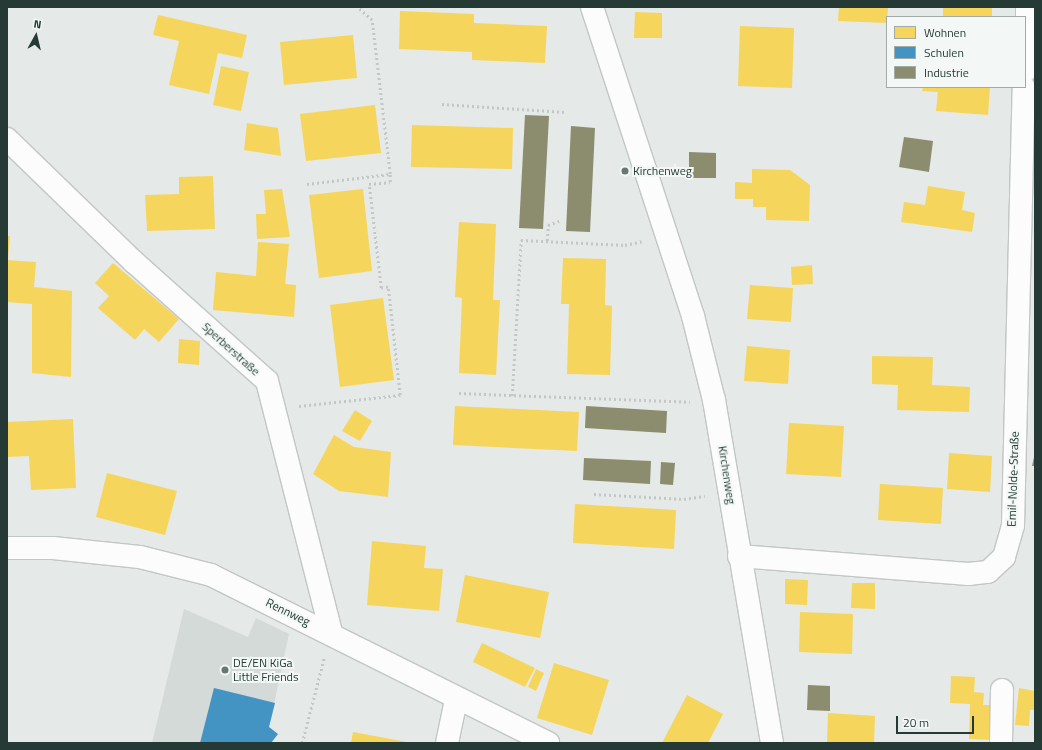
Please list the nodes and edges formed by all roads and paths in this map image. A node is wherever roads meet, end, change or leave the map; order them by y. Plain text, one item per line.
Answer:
1 (592, 7) edge
2 (1027, 7) edge
3 (358, 8) edge
4 (1026, 39) edge
5 (1024, 88) edge
6 (442, 104) dead end
7 (565, 112) dead end
8 (7, 139) edge
9 (390, 174) junction
10 (1028, 177) edge
11 (307, 184) dead end
12 (559, 221) dead end
13 (667, 236) junction
14 (547, 241) junction
15 (459, 393) dead end
16 (512, 396) junction
17 (714, 400) junction
18 (274, 409) junction
19 (729, 492) junction
20 (594, 494) dead end
21 (7, 548) edge
22 (739, 556) junction
23 (331, 632) junction
24 (1002, 690) dead end
25 (456, 700) junction
26 (302, 743) edge
27 (447, 743) edge
28 (548, 743) edge
29 (772, 743) edge
30 (1002, 743) edge

1 - 13 street, Kirchenweg
2 - 4 street
3 - 9 path
5 - 10 street, Emil-Nolde-Straße
6 - 7 path
8 - 18 street, Sperberstraße
9 - 11 path
9 - 18 path
10 - 22 street, Emil-Nolde-Straße
12 - 14 path
13 - 14 path
13 - 17 street, Kirchenweg
14 - 16 path
15 - 16 path
16 - 17 path
17 - 19 street, Kirchenweg
18 - 23 street, Sperberstraße
19 - 20 path
19 - 22 street, Kirchenweg
21 - 23 street, Rennweg
22 - 29 street, Kirchenweg
23 - 25 street, Rennweg
23 - 26 path
24 - 30 street
25 - 27 street
25 - 28 street, Rennweg

